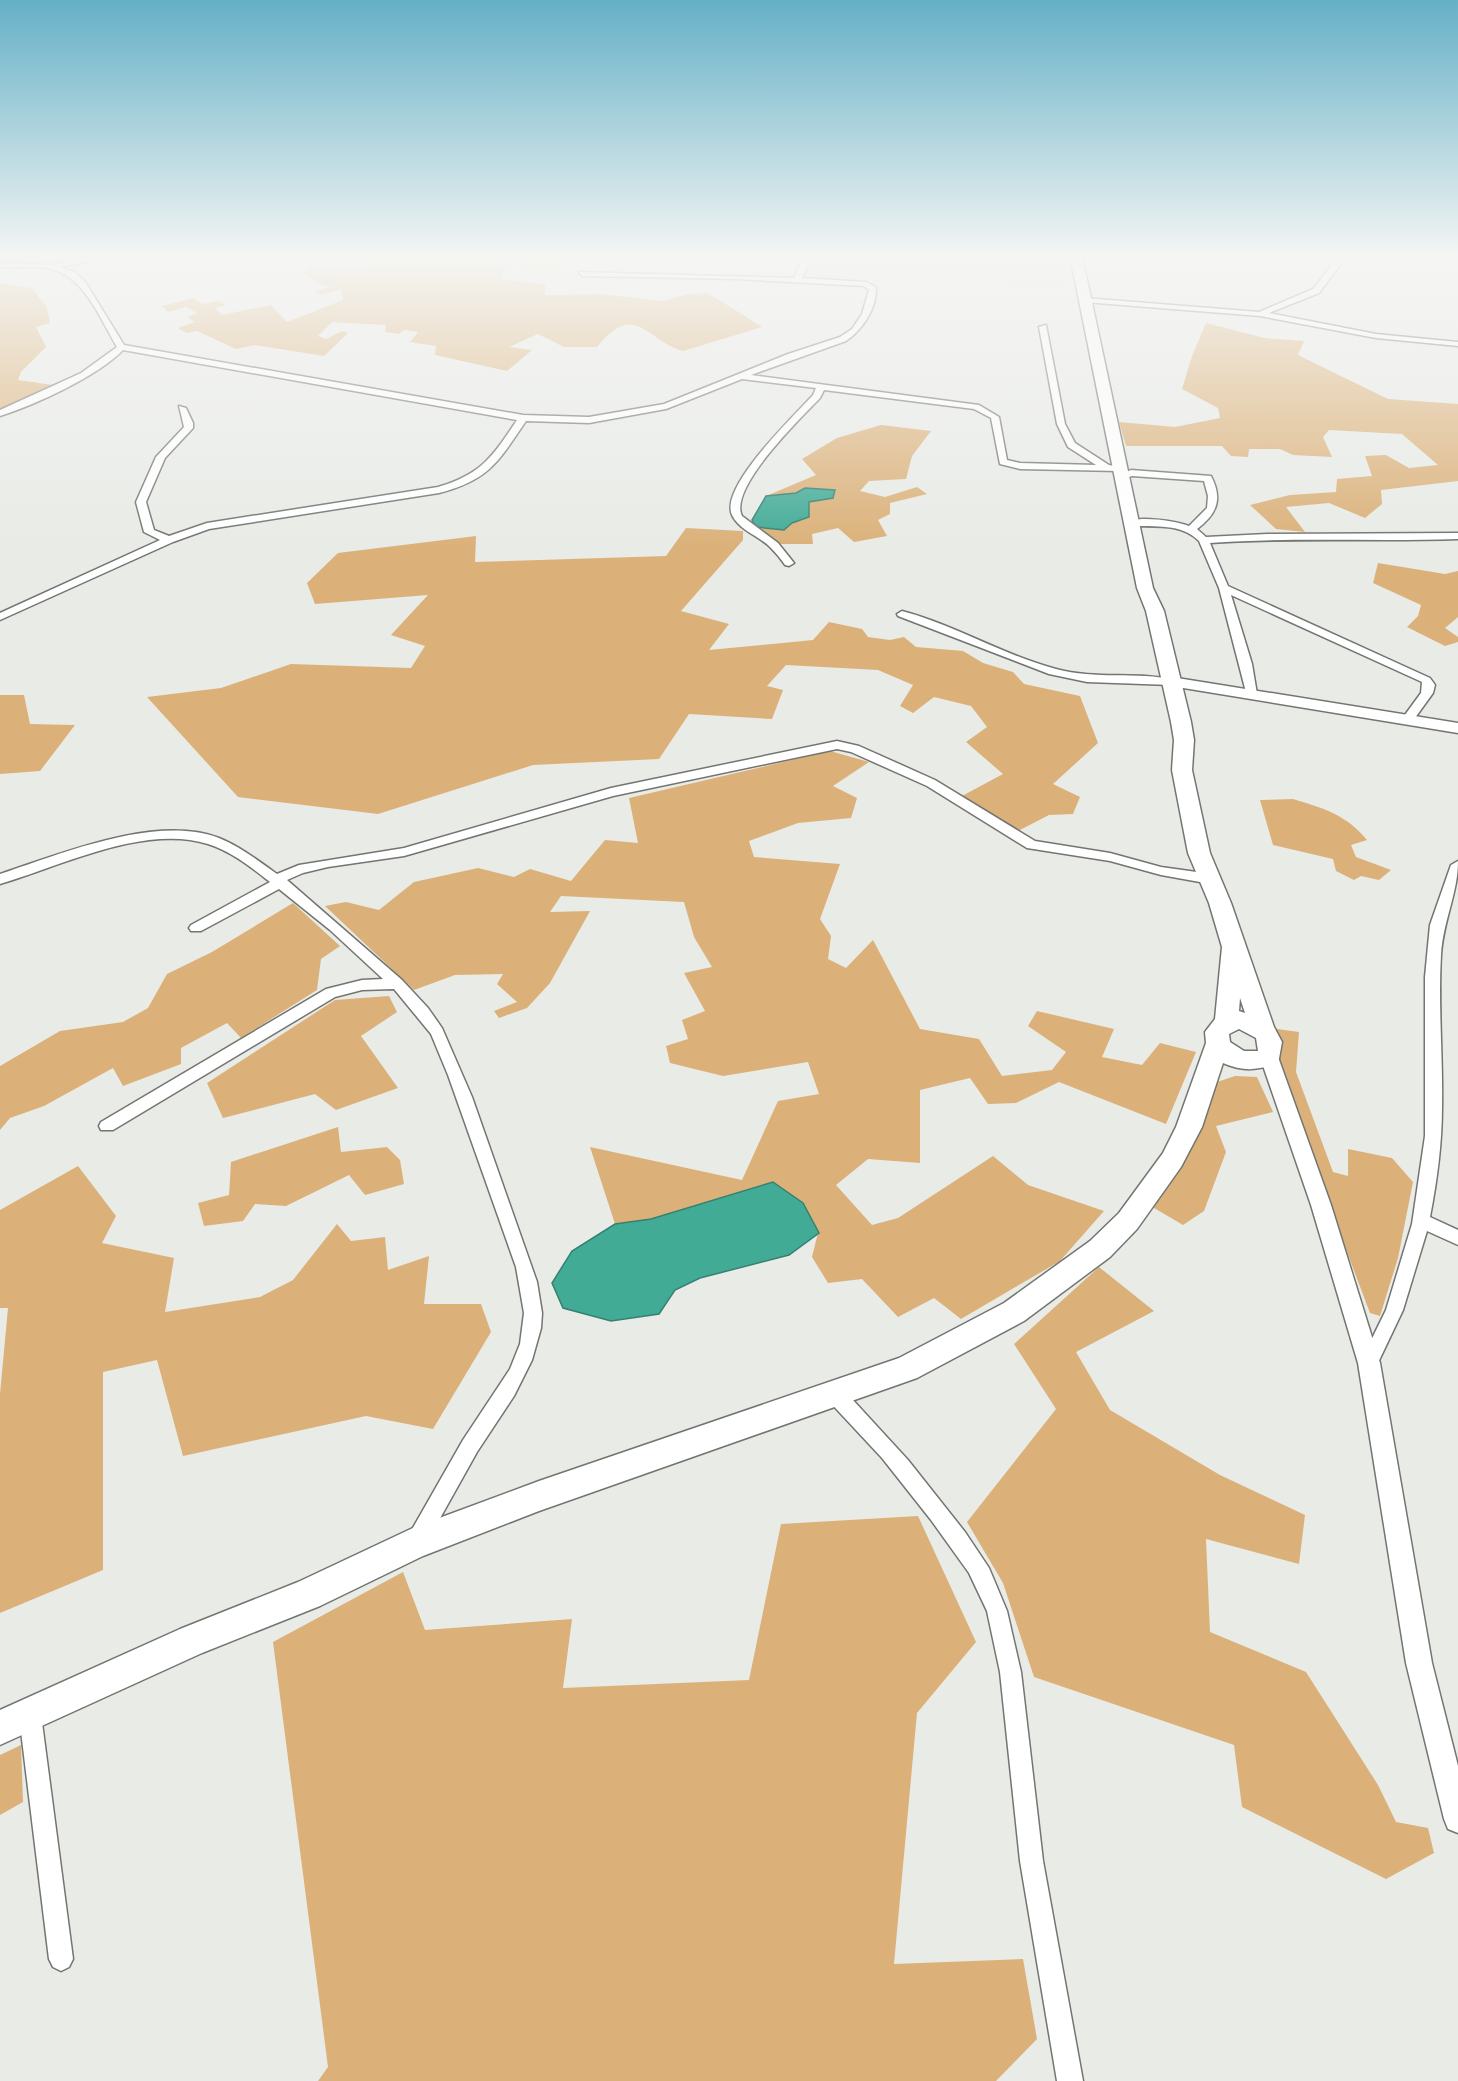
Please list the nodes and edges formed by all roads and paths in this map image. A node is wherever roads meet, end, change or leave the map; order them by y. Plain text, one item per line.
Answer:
1 (112, 353) edge
2 (156, 353) edge
3 (804, 353) edge
4 (1048, 353) edge
5 (1094, 353) edge
6 (741, 376) junction
7 (820, 388) junction
8 (182, 408) dead end
9 (0, 413) edge
10 (523, 418) junction
11 (1115, 471) junction
12 (1131, 523) junction
13 (1191, 529) junction
14 (1458, 536) edge
15 (169, 540) junction
16 (1204, 540) junction
17 (789, 563) dead end
18 (1224, 588) junction
19 (902, 614) dead end
20 (0, 617) edge
21 (1171, 682) junction
22 (1251, 694) junction
23 (1408, 719) junction
24 (1458, 728) edge
25 (1458, 865) edge
26 (0, 879) edge
27 (1211, 879) junction
28 (280, 881) junction
29 (196, 928) dead end
30 (1232, 940) junction
31 (397, 984) junction
32 (1263, 1029) junction
33 (1222, 1033) junction
34 (1269, 1057) junction
35 (107, 1126) dead end
36 (1419, 1220) junction
37 (1458, 1238) edge
38 (1369, 1363) junction
39 (834, 1393) junction
40 (415, 1543) junction
41 (30, 1715) junction
42 (0, 1728) edge
43 (1458, 1819) edge
44 (61, 1959) dead end
45 (1071, 2081) edge

1 - 9 street
2 - 10 street
3 - 6 street
4 - 11 street
5 - 11 main road
6 - 7 street
6 - 10 street
7 - 11 street
7 - 17 street
8 - 15 street
10 - 15 street
11 - 12 main road
11 - 13 street
12 - 13 street
12 - 21 main road
13 - 16 street
14 - 16 street
15 - 20 street
16 - 18 street
18 - 22 street
18 - 23 street
19 - 21 street
21 - 22 main road
21 - 27 main road
22 - 23 main road
23 - 24 main road
25 - 36 street
26 - 28 street
27 - 28 street
27 - 30 main road
28 - 29 street
28 - 31 street
30 - 32 main road
30 - 33 main road
31 - 35 street
31 - 40 street
32 - 33 main road
32 - 34 main road
33 - 34 main road
33 - 39 main road
34 - 38 street
36 - 37 street
36 - 38 street
38 - 43 street
39 - 40 main road
39 - 45 street
40 - 41 main road
41 - 42 main road
41 - 44 street

